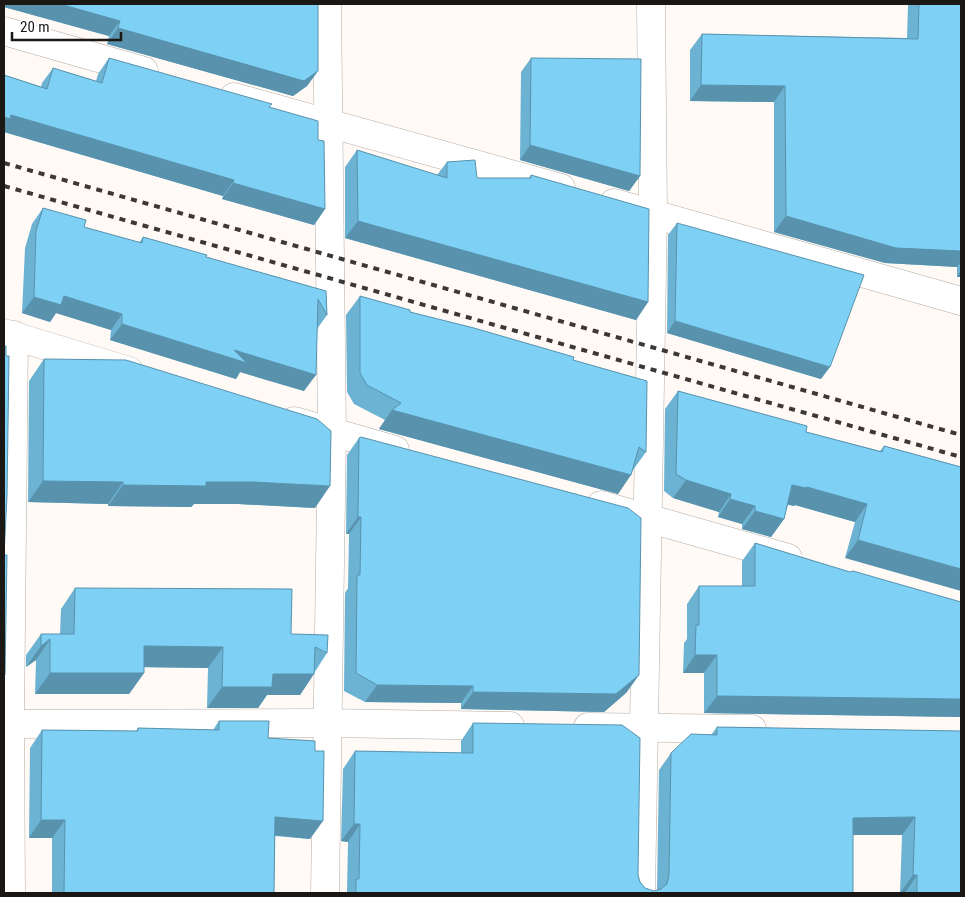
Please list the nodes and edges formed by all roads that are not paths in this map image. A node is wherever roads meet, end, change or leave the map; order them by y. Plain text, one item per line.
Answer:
1 (327, 4) edge
2 (650, 4) edge
3 (4, 31) edge
4 (166, 77) edge
5 (213, 91) edge
6 (327, 123) junction
7 (653, 214) junction
8 (961, 301) edge
9 (9, 334) edge
10 (154, 378) edge
11 (266, 413) edge
12 (332, 433) junction
13 (418, 456) edge
14 (581, 500) edge
15 (648, 518) junction
16 (809, 564) edge
17 (326, 723) junction
18 (7, 724) edge
19 (535, 726) edge
20 (565, 726) edge
21 (644, 728) junction
22 (773, 730) edge
23 (11, 893) edge
24 (325, 893) edge
25 (641, 893) edge

1 - 6 street
2 - 7 street
3 - 4 street
5 - 6 street
6 - 7 street
6 - 12 street
7 - 8 street
7 - 15 street
9 - 10 street
9 - 18 street
11 - 12 street
12 - 13 street
12 - 17 street
14 - 15 street
15 - 16 street
15 - 21 street
17 - 18 street
17 - 19 street
17 - 24 street
18 - 23 street
20 - 21 street
21 - 22 street
21 - 25 street

